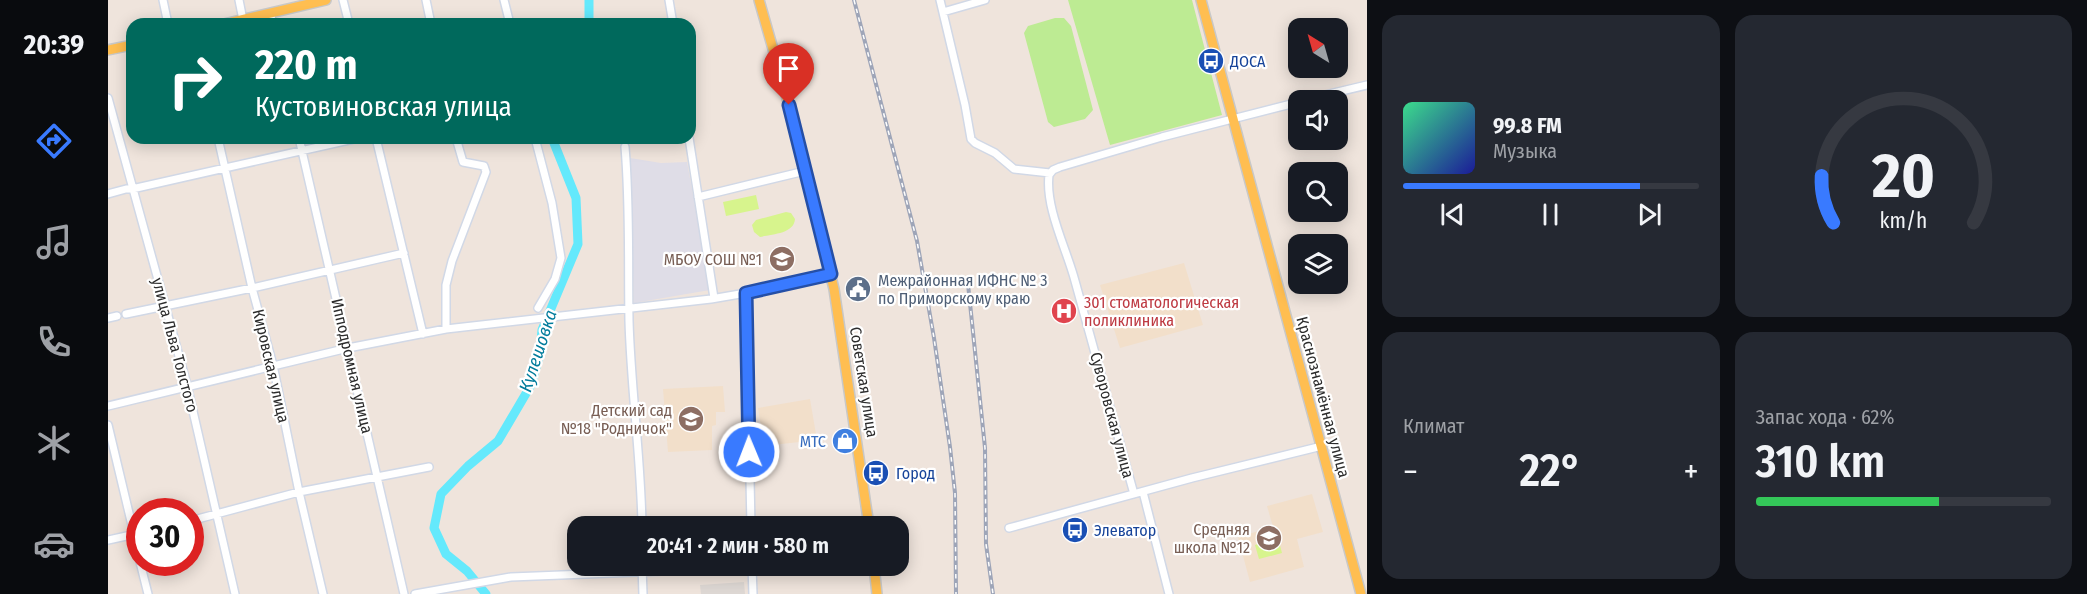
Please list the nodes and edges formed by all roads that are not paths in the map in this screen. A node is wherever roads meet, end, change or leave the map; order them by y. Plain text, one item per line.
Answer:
1 (163, 0) edge
2 (239, 0) edge
3 (323, 0) edge
4 (343, 0) edge
5 (426, 0) edge
6 (504, 0) edge
7 (669, 0) edge
8 (759, 0) edge
9 (940, 0) edge
10 (985, 0) edge
11 (1201, 0) edge
12 (943, 12) junction
13 (270, 13) junction
14 (167, 18) edge
15 (243, 18) edge
16 (251, 18) edge
17 (271, 18) edge
18 (348, 18) edge
19 (430, 18) edge
20 (508, 18) edge
21 (672, 18) edge
22 (126, 46) edge
23 (108, 51) edge
24 (1367, 85) edge
25 (1346, 90) edge
26 (108, 98) edge
27 (1288, 105) edge
28 (1233, 120) junction
29 (219, 144) edge
30 (300, 144) edge
31 (334, 144) edge
32 (377, 144) edge
33 (458, 144) edge
34 (537, 144) edge
35 (690, 144) edge
36 (625, 147) dead end
37 (302, 152) junction
38 (225, 169) junction
39 (805, 171) junction
40 (1050, 173) junction
41 (132, 189) junction
42 (108, 194) edge
43 (698, 197) junction
44 (404, 253) junction
45 (329, 270) junction
46 (831, 274) junction
47 (252, 288) junction
48 (746, 293) junction
49 (714, 298) junction
50 (164, 306) junction
51 (630, 307) junction
52 (538, 308) dead end
53 (126, 314) dead end
54 (117, 316) dead end
55 (108, 318) edge
56 (446, 329) junction
57 (423, 334) junction
58 (348, 348) junction
59 (273, 365) junction
60 (187, 385) junction
61 (108, 406) edge
62 (108, 425) edge
63 (1322, 446) junction
64 (429, 467) dead end
65 (379, 477) junction
66 (299, 492) junction
67 (1143, 492) junction
68 (1134, 494) junction
69 (128, 498) edge
70 (217, 514) junction
71 (641, 516) edge
72 (751, 516) edge
73 (868, 516) edge
74 (204, 517) edge
75 (1009, 528) dead end
76 (126, 536) edge
77 (108, 540) edge
78 (567, 573) edge
79 (144, 576) edge
80 (642, 576) edge
81 (753, 576) edge
82 (874, 576) edge
83 (148, 594) edge
84 (235, 594) edge
85 (323, 594) edge
86 (404, 594) edge
87 (416, 594) edge
88 (643, 594) edge
89 (753, 594) edge
90 (877, 594) edge
91 (1169, 594) edge
92 (1362, 594) edge

1 - 14 street
2 - 15 street
3 - 13 main road
4 - 18 street
5 - 19 street
6 - 20 street
7 - 21 street
8 - 39 main road, Советская улица
9 - 12 street
10 - 12 street
11 - 28 main road, Краснознамённая улица
12 - 40 street
13 - 16 main road
13 - 17 street
22 - 23 main road
24 - 25 street
26 - 41 street, улица Льва Толстого
27 - 28 street
28 - 40 street
28 - 63 main road, Краснознамённая улица
29 - 38 street, Кировская улица
30 - 37 street, Ипподромная улица
31 - 37 street
32 - 44 street
33 - 56 street
34 - 52 street
35 - 43 street
36 - 51 street
37 - 38 street
37 - 45 street, Ипподромная улица
38 - 41 street
38 - 47 street, Кировская улица
39 - 43 street
39 - 46 main road, Советская улица
40 - 68 street, Суворовская улица
41 - 42 street
41 - 50 street, улица Льва Толстого
43 - 49 street
44 - 45 street
44 - 57 street
45 - 47 street
45 - 58 street, Ипподромная улица
46 - 48 street
46 - 73 main road, Советская улица
47 - 50 street
47 - 59 street, Кировская улица
48 - 49 street
48 - 72 street
49 - 51 street
50 - 53 street
50 - 60 street, улица Льва Толстого
51 - 56 street
51 - 71 street
54 - 55 street
56 - 57 street
57 - 58 street
58 - 59 street
58 - 65 street, Ипподромная улица
59 - 60 street
59 - 66 street, Кировская улица
60 - 61 street
60 - 70 street, улица Льва Толстого
62 - 69 street
63 - 67 street
63 - 92 main road, Краснознамённая улица
64 - 65 street
65 - 66 street
65 - 86 street, Ипподромная улица
66 - 70 street
66 - 85 street, Кировская улица
67 - 68 street
67 - 91 street
68 - 75 street
70 - 74 street
70 - 84 street, улица Льва Толстого
76 - 77 street
78 - 87 street
79 - 83 street
80 - 88 street
81 - 89 street
82 - 90 main road

